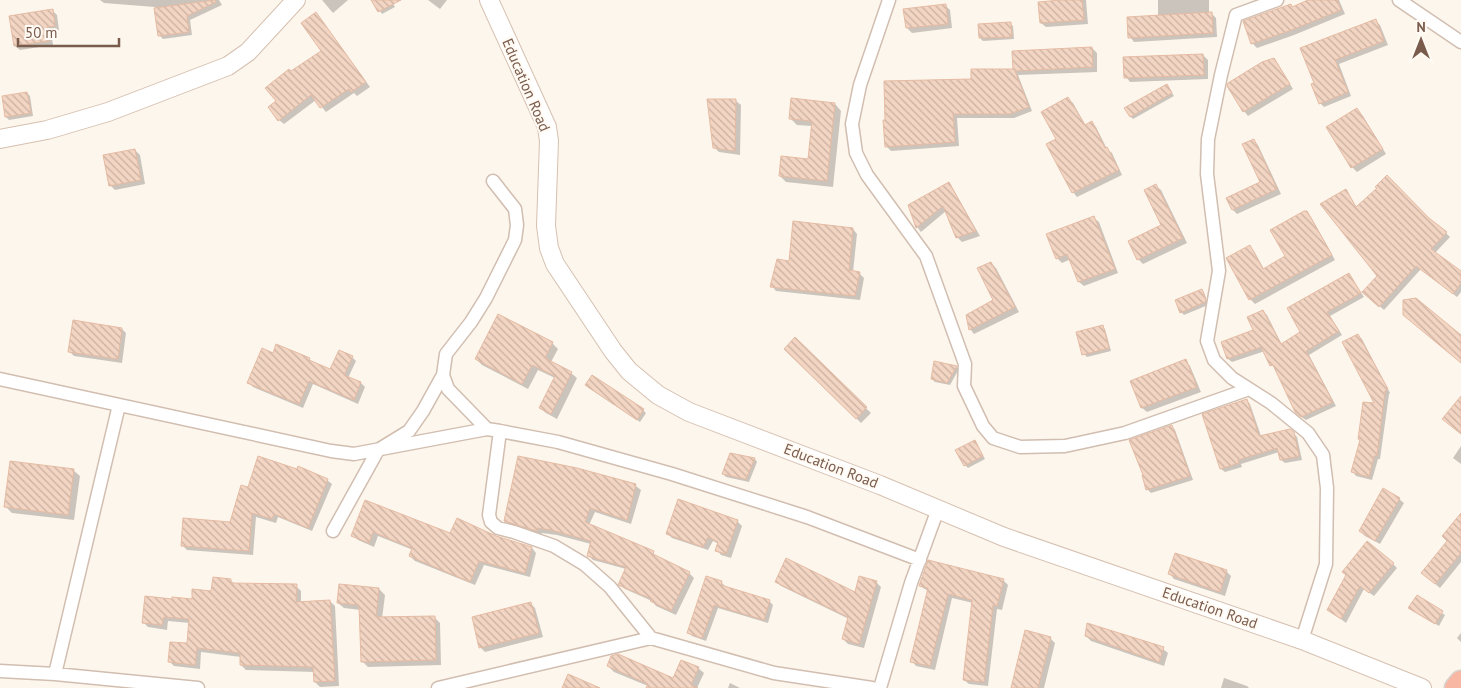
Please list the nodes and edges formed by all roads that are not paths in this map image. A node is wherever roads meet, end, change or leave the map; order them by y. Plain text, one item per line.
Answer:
1 (296, 0) edge
2 (490, 0) edge
3 (889, 0) edge
4 (1277, 0) edge
5 (1399, 0) edge
6 (1461, 42) edge
7 (0, 140) edge
8 (493, 181) dead end
9 (444, 375) junction
10 (0, 379) edge
11 (1249, 389) junction
12 (119, 405) junction
13 (487, 429) junction
14 (500, 431) junction
15 (378, 450) junction
16 (938, 509) junction
17 (333, 531) dead end
18 (920, 560) junction
19 (651, 638) junction
20 (1302, 640) junction
21 (0, 671) edge
22 (55, 674) junction
23 (1461, 682) edge
24 (198, 688) edge
25 (438, 688) edge
26 (872, 688) edge
27 (880, 688) edge
28 (1422, 688) edge
29 (1456, 688) edge

1 - 7 street
2 - 16 street, Education Road
3 - 11 street
4 - 11 street
5 - 6 street
8 - 9 street
9 - 13 street
9 - 15 street
10 - 12 street
11 - 20 street
12 - 15 street
12 - 22 street
13 - 14 street
13 - 15 street
14 - 18 street
14 - 19 street
15 - 17 street
16 - 18 street
16 - 20 street, Education Road
18 - 27 street
19 - 25 street
19 - 26 street
20 - 28 street, Education Road
21 - 22 street
22 - 24 street
23 - 29 highway

